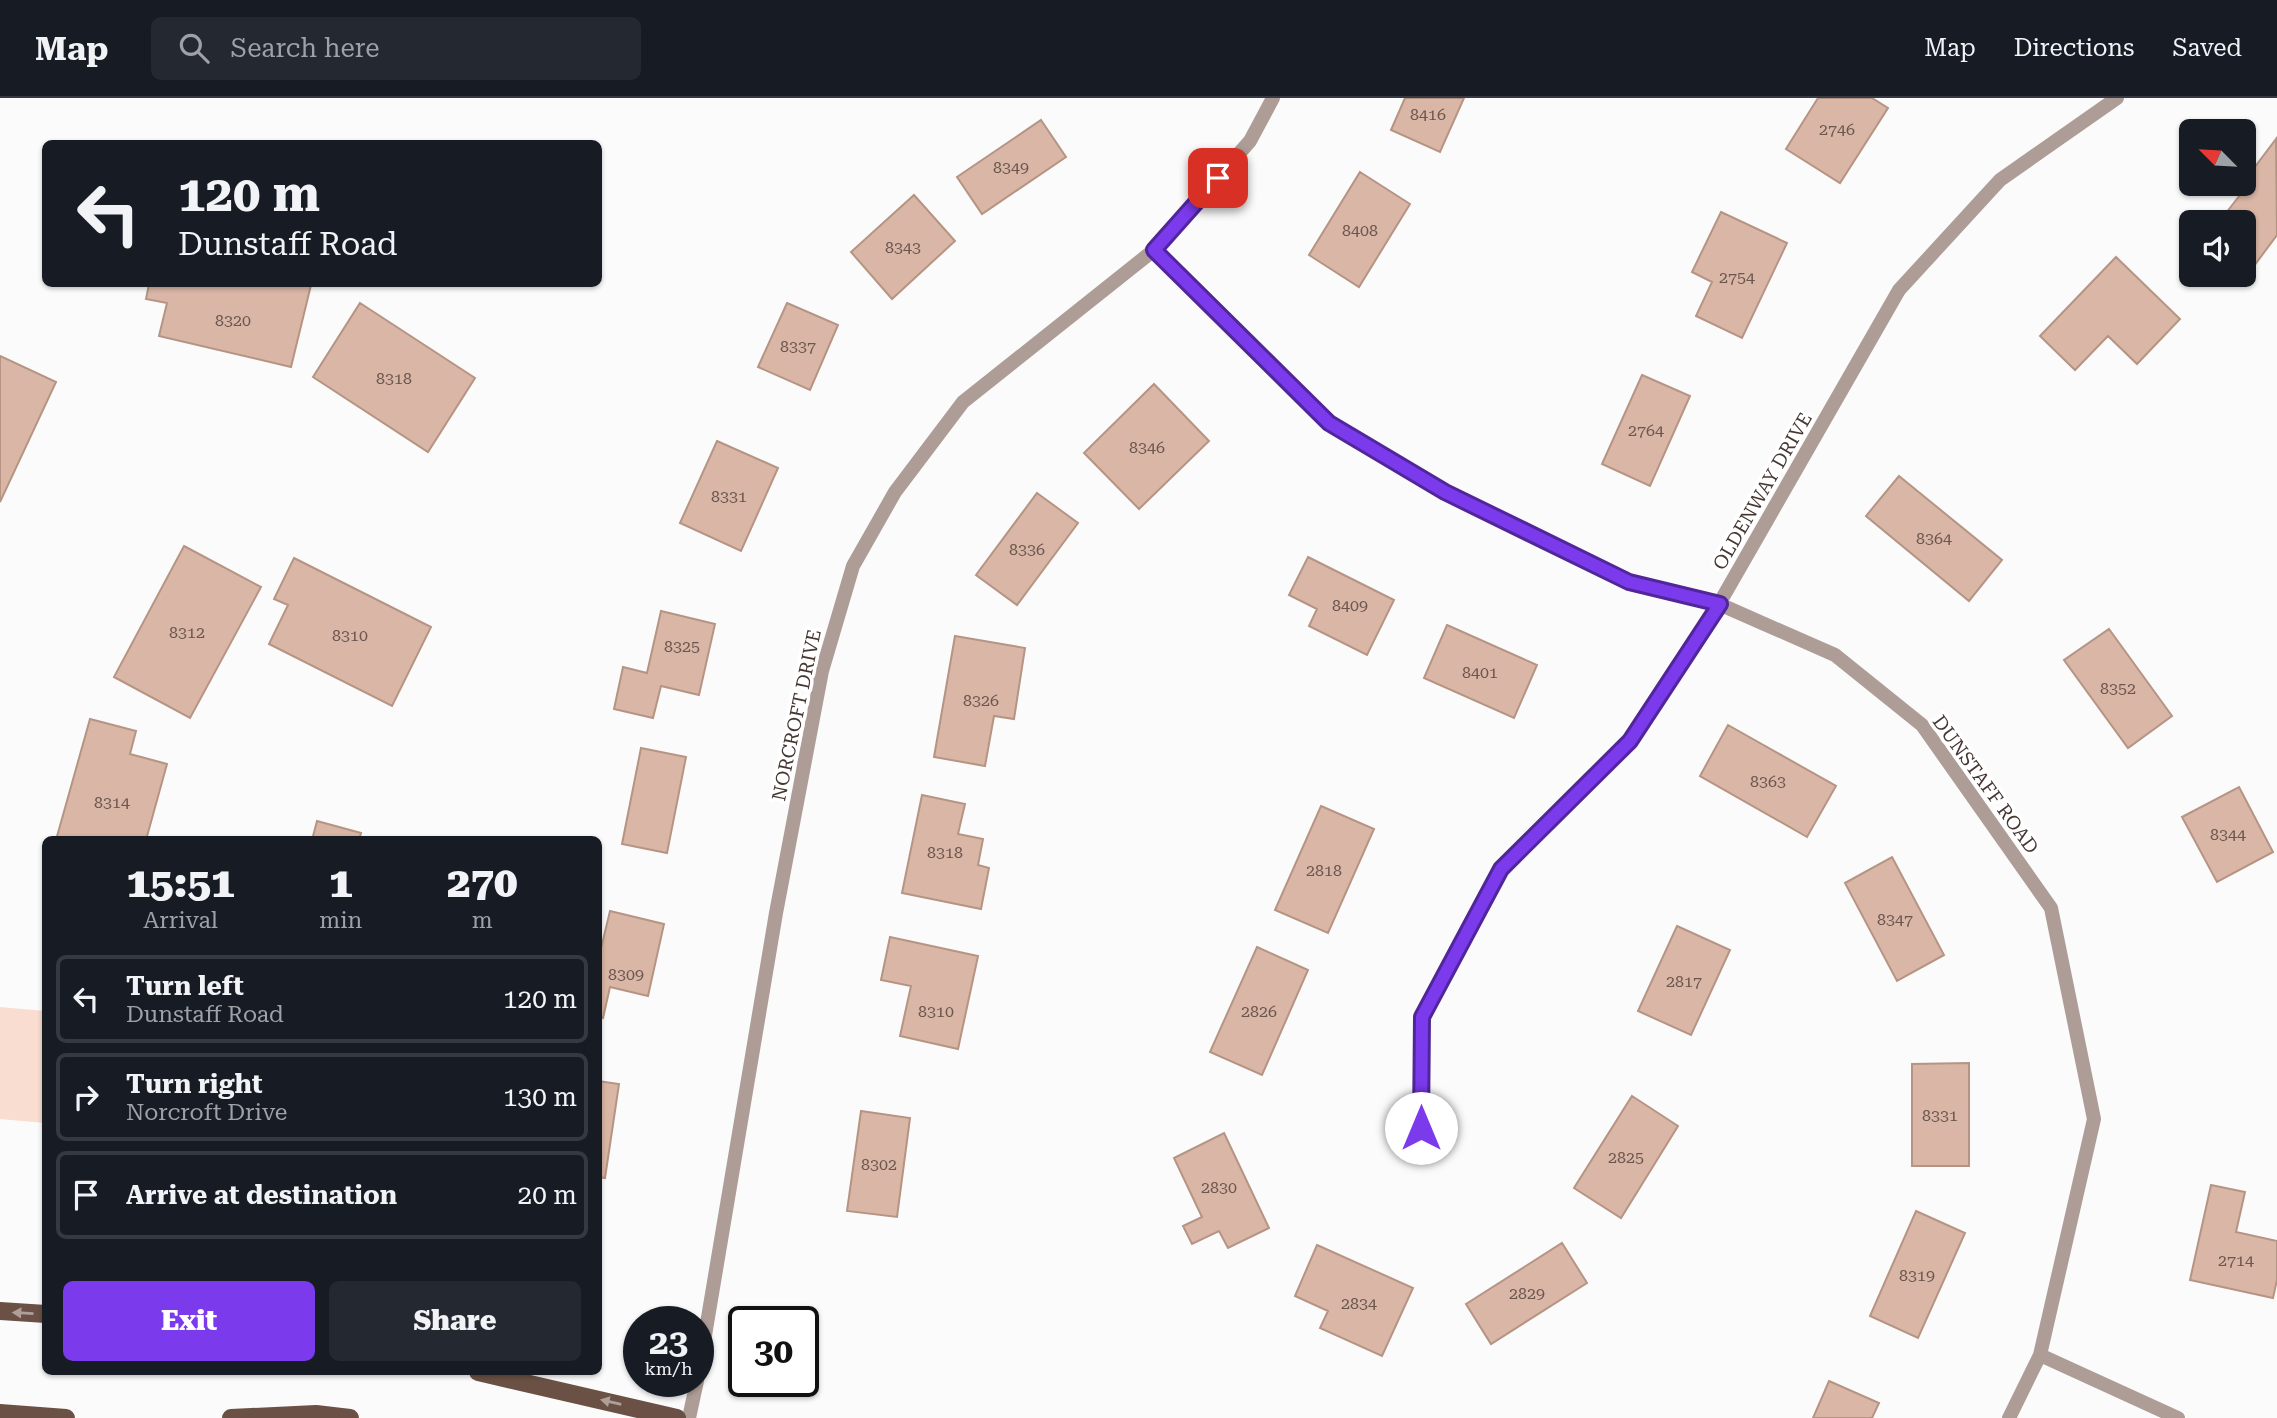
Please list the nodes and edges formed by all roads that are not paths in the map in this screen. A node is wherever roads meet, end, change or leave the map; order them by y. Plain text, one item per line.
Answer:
1 (1273, 98) edge
2 (2117, 98) edge
3 (1154, 250) junction
4 (1720, 604) junction
5 (1421, 1128) dead end
6 (710, 1306) edge
7 (0, 1311) edge
8 (42, 1314) edge
9 (2040, 1355) junction
10 (491, 1375) edge
11 (694, 1397) edge
12 (0, 1413) edge
13 (66, 1418) edge
14 (232, 1418) edge
15 (350, 1418) edge
16 (677, 1418) edge
17 (689, 1418) edge
18 (2009, 1418) edge
19 (2178, 1418) edge

1 - 3 street, NORCROFT DRIVE
2 - 4 street, OLDENWAY DRIVE
3 - 4 street, DUNSTAFF ROAD
3 - 6 street, NORCROFT DRIVE
4 - 5 street, OLDENWAY DRIVE
4 - 9 street, DUNSTAFF ROAD
8 -> 7 main road
9 - 18 street, DUNSTAFF ROAD
9 - 19 street
16 -> 10 main road
11 - 17 street, NORCROFT DRIVE
12 - 13 main road
14 - 15 main road

